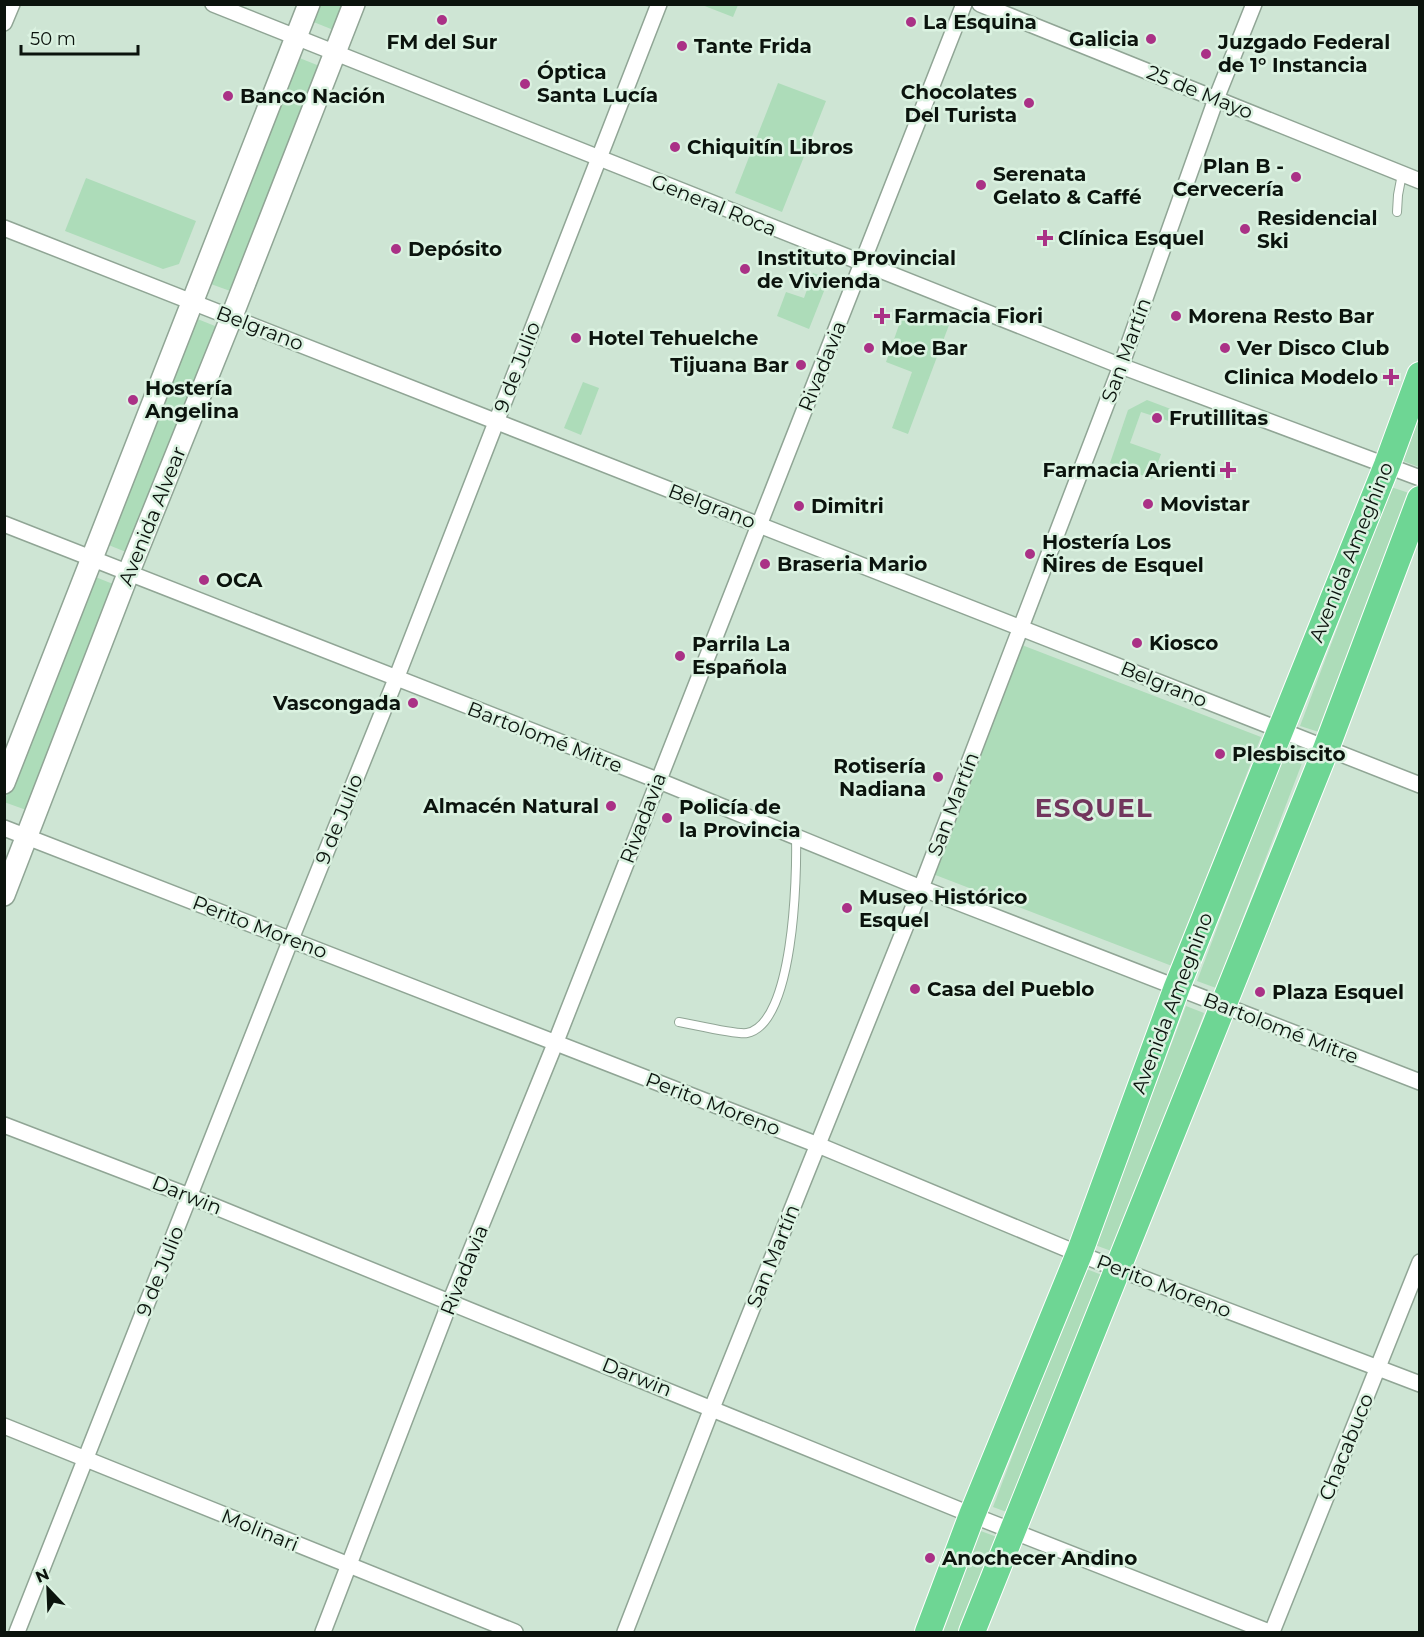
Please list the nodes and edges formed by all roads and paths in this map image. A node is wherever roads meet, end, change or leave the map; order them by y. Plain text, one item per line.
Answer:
1 (12, 4) edge
2 (213, 4) edge
3 (309, 4) edge
4 (354, 4) edge
5 (659, 4) edge
6 (964, 4) edge
7 (980, 4) edge
8 (1254, 4) edge
9 (4, 23) edge
10 (295, 39) junction
11 (334, 54) junction
12 (1216, 99) junction
13 (599, 158) junction
14 (1402, 174) junction
15 (1419, 180) edge
16 (1397, 212) dead end
17 (4, 228) edge
18 (862, 264) junction
19 (192, 301) junction
20 (232, 316) junction
21 (1120, 366) junction
22 (1419, 375) edge
23 (496, 421) junction
24 (1387, 465) junction
25 (1419, 478) edge
26 (1419, 499) edge
27 (4, 524) edge
28 (759, 524) junction
29 (92, 557) junction
30 (128, 574) junction
31 (1020, 627) junction
32 (396, 679) junction
33 (1279, 730) junction
34 (1326, 749) junction
35 (657, 780) junction
36 (4, 783) edge
37 (1419, 785) edge
38 (4, 828) edge
39 (27, 837) junction
40 (796, 837) junction
41 (921, 888) junction
42 (4, 895) edge
43 (291, 939) junction
44 (1177, 987) junction
45 (1223, 1005) junction
46 (679, 1022) dead end
47 (555, 1044) junction
48 (1419, 1082) edge
49 (4, 1125) edge
50 (818, 1145) junction
51 (189, 1196) junction
52 (1079, 1254) junction
53 (1419, 1262) edge
54 (1117, 1268) junction
55 (450, 1302) junction
56 (1378, 1366) junction
57 (1419, 1384) edge
58 (712, 1407) junction
59 (4, 1426) edge
60 (86, 1459) junction
61 (972, 1515) junction
62 (1013, 1530) junction
63 (349, 1567) junction
64 (17, 1632) edge
65 (323, 1632) edge
66 (515, 1632) edge
67 (625, 1632) edge
68 (928, 1632) edge
69 (972, 1632) edge
70 (1271, 1632) edge

1 - 9 street
2 - 10 street, General Roca
3 - 10 main road, Avenida Alvear
4 - 11 main road, Avenida Alvear
5 - 13 street, 9 de Julio
6 - 18 street, Rivadavia
7 - 12 street, 25 de Mayo
8 - 12 street, San Martín
10 - 11 street, General Roca
10 - 19 main road, Avenida Alvear
11 - 13 street, General Roca
11 - 20 main road, Avenida Alvear
12 - 14 street, 25 de Mayo
12 - 21 street, San Martín
13 - 18 street, General Roca
13 - 23 street, 9 de Julio
14 - 15 street, 25 de Mayo
14 - 16 lane
17 - 19 street, Belgrano
18 - 21 street, General Roca
18 - 28 street, Rivadavia
19 - 20 street, Belgrano
19 - 29 main road, Avenida Alvear
20 - 23 street, Belgrano
20 - 30 main road, Avenida Alvear
21 - 24 street, General Roca
21 - 31 street, San Martín
22 - 24 highway, Avenida Ameghino
23 - 28 street, Belgrano
23 - 32 street, 9 de Julio
24 - 25 street, General Roca
24 - 33 highway, Avenida Ameghino
26 - 34 highway
27 - 29 street, Bartolomé Mitre
28 - 31 street, Belgrano
28 - 35 street, Rivadavia
29 - 30 street, Bartolomé Mitre
29 - 36 main road, Avenida Alvear
30 - 32 street, Bartolomé Mitre
30 - 39 main road, Avenida Alvear
31 - 33 street, Belgrano
31 - 41 street, San Martín
32 - 35 street, Bartolomé Mitre
32 - 43 street, 9 de Julio
33 - 34 street, Belgrano
33 - 44 highway, Avenida Ameghino
34 - 37 street, Belgrano
34 - 45 highway
35 - 40 street, Bartolomé Mitre
35 - 47 street, Rivadavia
38 - 39 street, Perito Moreno
39 - 42 main road, Avenida Alvear
39 - 43 street, Perito Moreno
40 - 41 street, Bartolomé Mitre
40 - 46 lane
41 - 44 street, Bartolomé Mitre
41 - 50 street, San Martín
43 - 47 street, Perito Moreno
43 - 51 street, 9 de Julio
44 - 45 street, Bartolomé Mitre
44 - 52 highway, Avenida Ameghino
45 - 48 street, Bartolomé Mitre
45 - 54 highway
47 - 50 street, Perito Moreno
47 - 55 street, Rivadavia
49 - 51 street, Darwin
50 - 52 street, Perito Moreno
50 - 58 street, San Martín
51 - 55 street, Darwin
51 - 60 street, 9 de Julio
52 - 54 street, Perito Moreno
52 - 61 highway, Avenida Ameghino
53 - 56 street, Chacabuco
54 - 56 street, Perito Moreno
54 - 62 highway
55 - 58 street, Darwin
55 - 63 street, Rivadavia
56 - 57 street, Perito Moreno
56 - 70 street, Chacabuco
58 - 61 street, Darwin
58 - 67 street, San Martín
59 - 60 street, Molinari
60 - 63 street, Molinari
60 - 64 street, 9 de Julio
61 - 62 street, Darwin
61 - 68 highway, Avenida Ameghino
62 - 69 highway
62 - 70 street, Darwin
63 - 65 street, Rivadavia
63 - 66 street, Molinari

